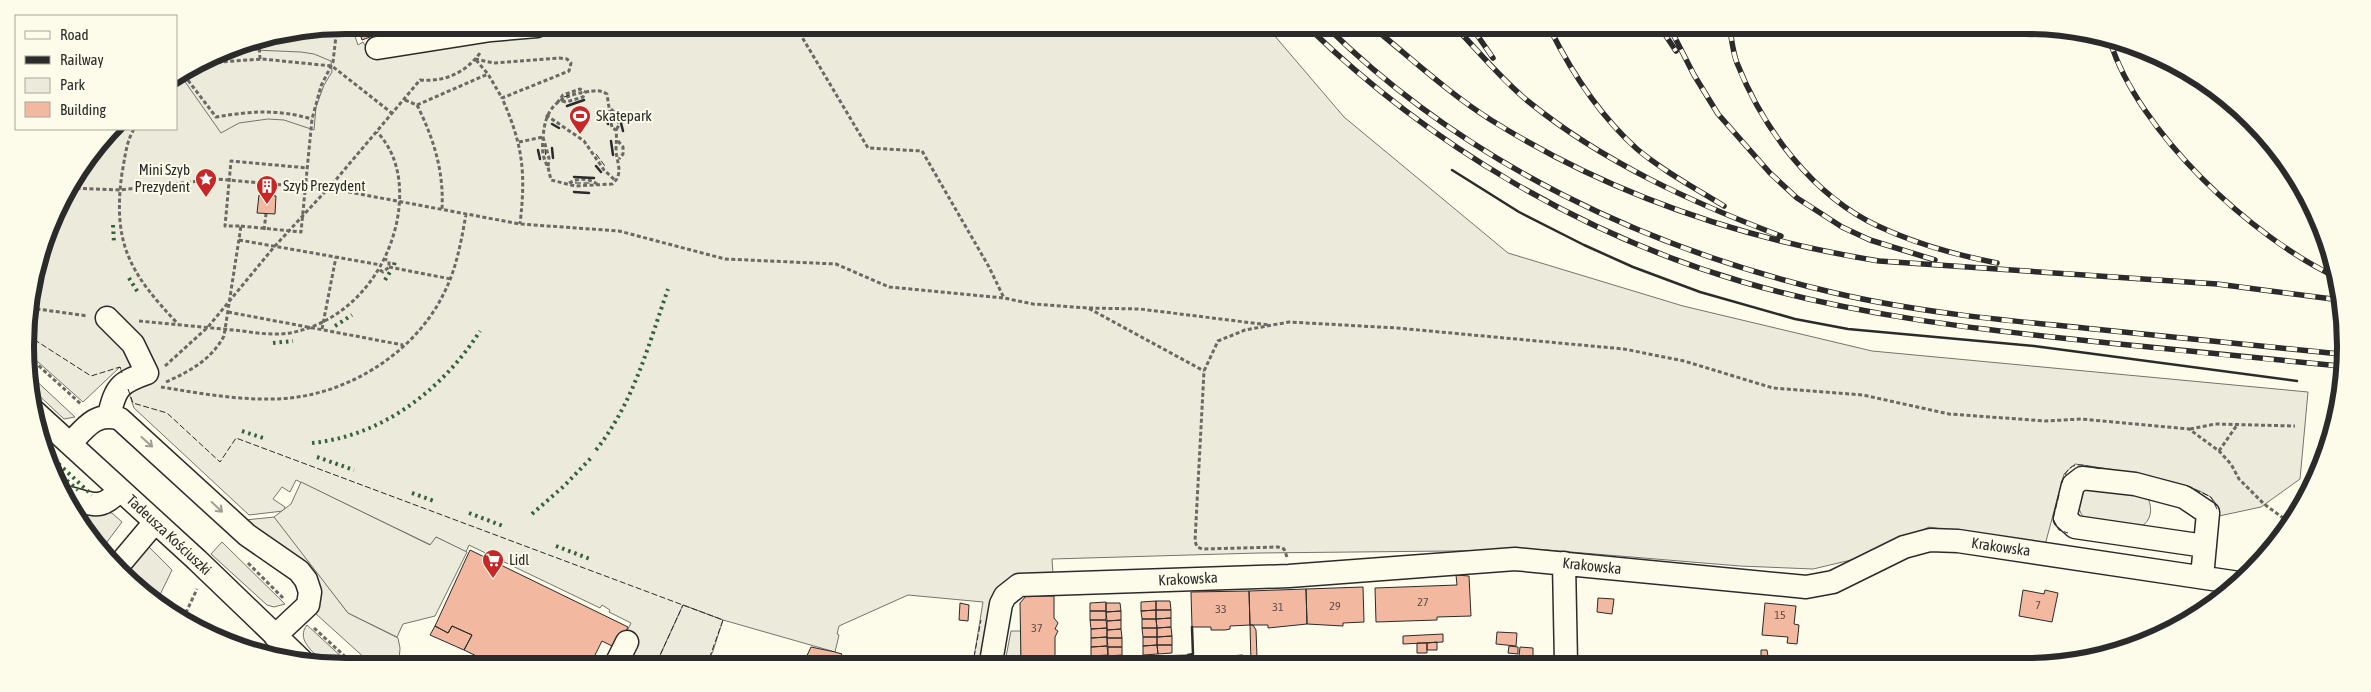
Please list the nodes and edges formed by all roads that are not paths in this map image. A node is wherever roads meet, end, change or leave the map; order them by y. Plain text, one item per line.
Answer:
1 (466, 34) edge
2 (377, 48) dead end
3 (107, 318) road end
4 (109, 415) junction
5 (42, 419) edge
6 (70, 444) junction
7 (120, 490) junction
8 (75, 500) edge
9 (155, 522) junction
10 (2205, 546) junction
11 (121, 563) edge
12 (1564, 563) junction
13 (2202, 576) junction
14 (2231, 581) edge
15 (275, 636) junction
16 (294, 654) edge
17 (992, 658) edge
18 (1566, 658) edge

1 - 2 street
3 - 4 street
4 - 6 street
4 -> 15 street
5 - 6 street, Tadeusza Kościuszki
6 - 7 street, Tadeusza Kościuszki
7 - 8 street
7 - 9 street, Tadeusza Kościuszki
9 - 11 street
9 - 15 street, Tadeusza Kościuszki
10 - 10 street
10 - 13 street
12 - 13 street, Krakowska
12 - 17 street, Krakowska
12 - 18 street
13 - 14 street, Krakowska
15 - 16 street, Tadeusza Kościuszki

